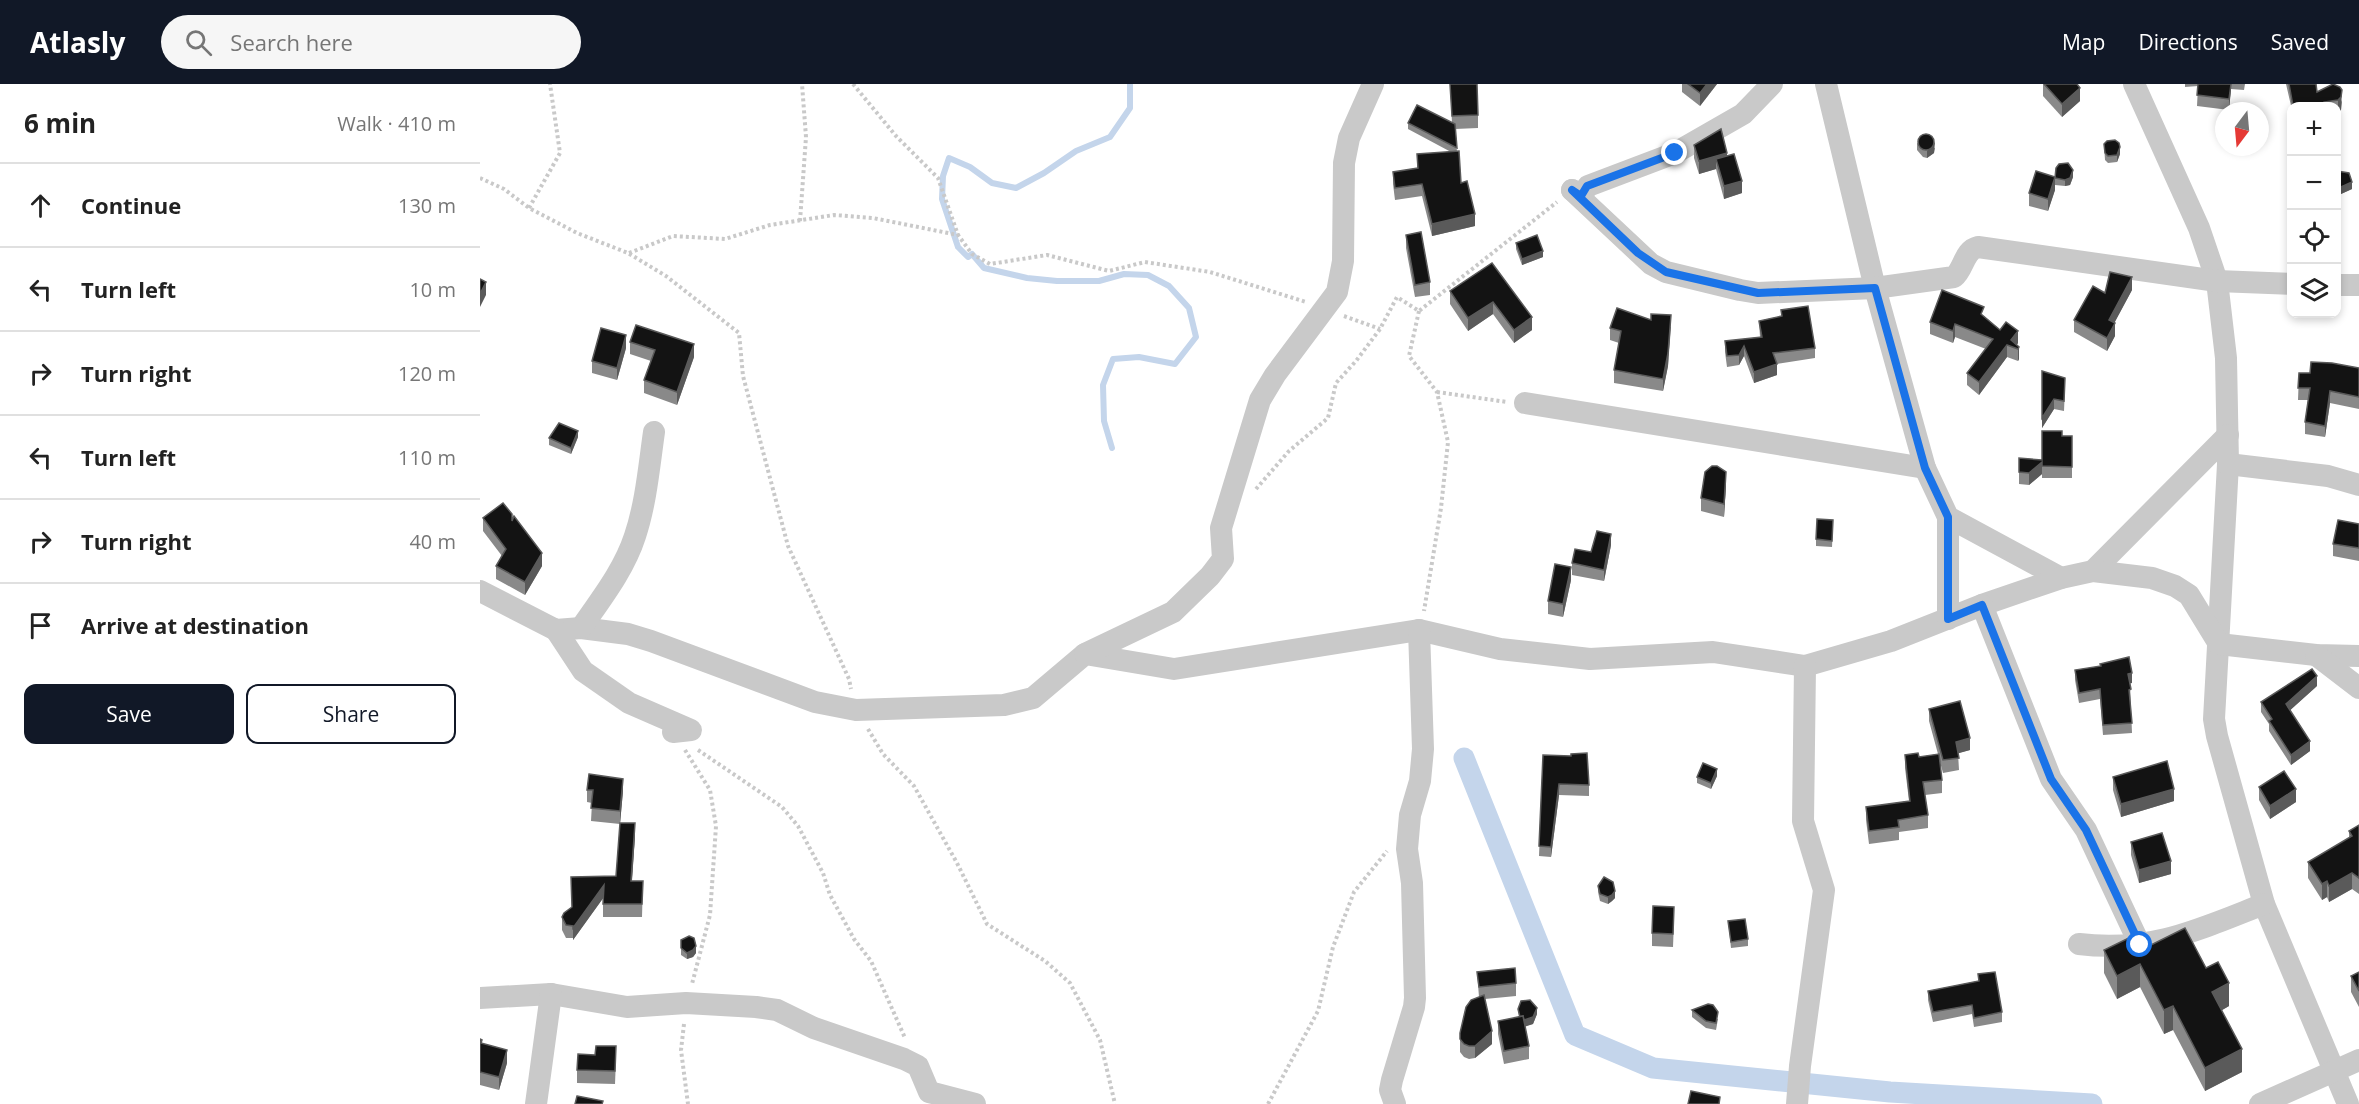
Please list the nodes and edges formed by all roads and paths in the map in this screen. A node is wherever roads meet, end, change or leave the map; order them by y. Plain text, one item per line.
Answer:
1 (550, 84) edge
2 (802, 84) edge
3 (853, 84) edge
4 (1373, 84) edge
5 (1772, 84) edge
6 (1826, 84) edge
7 (2134, 84) edge
8 (480, 178) edge
9 (1572, 190) junction
10 (529, 208) junction
11 (800, 221) junction
12 (958, 235) junction
13 (628, 253) junction
14 (2217, 281) junction
15 (2287, 284) edge
16 (2341, 285) edge
17 (2359, 285) edge
18 (1875, 288) junction
19 (1326, 309) junction
20 (1419, 311) junction
21 (1380, 329) junction
22 (1437, 392) junction
23 (1525, 403) joint
24 (654, 432) dead end
25 (2228, 435) junction
26 (2228, 464) junction
27 (1925, 468) junction
28 (2359, 485) edge
29 (1252, 494) dead end
30 (1948, 517) junction
31 (2093, 571) junction
32 (2061, 578) junction
33 (480, 591) edge
34 (1982, 605) junction
35 (1948, 619) junction
36 (581, 628) junction
37 (556, 630) junction
38 (1419, 630) junction
39 (2219, 644) junction
40 (1085, 654) junction
41 (2316, 655) junction
42 (2359, 656) edge
43 (1805, 666) junction
44 (2359, 688) edge
45 (856, 710) junction
46 (673, 732) junction
47 (1388, 850) dead end
48 (2265, 904) junction
49 (2079, 944) dead end
50 (2140, 945) junction
51 (551, 994) junction
52 (480, 998) edge
53 (686, 1003) junction
54 (909, 1045) dead end
55 (2359, 1060) edge
56 (2335, 1072) junction
57 (536, 1104) edge
58 (688, 1104) edge
59 (975, 1104) edge
60 (1115, 1104) edge
61 (1268, 1104) edge
62 (1395, 1104) edge
63 (1797, 1104) edge
64 (2260, 1104) edge
65 (2348, 1104) edge

1 - 10 path
2 - 11 path
3 - 12 path
4 - 19 street
5 - 9 street
6 - 18 street
7 - 14 street
8 - 10 path
9 - 18 street
9 - 20 path
10 - 13 path
11 - 12 path
11 - 13 path
12 - 19 path
13 - 45 path
14 - 15 street
14 - 18 street
14 - 25 street
16 - 17 street
18 - 27 street
19 - 21 path
19 - 40 street
20 - 21 path
20 - 22 path
21 - 29 path
22 - 23 path
22 - 38 path
23 - 27 street
24 - 36 street
25 - 26 street
25 - 31 street
26 - 28 street
26 - 39 street
27 - 30 street
30 - 32 street
30 - 35 street
31 - 32 street
31 - 39 street
32 - 34 street
33 - 37 street
34 - 35 street
34 - 50 street
35 - 43 street
36 - 37 street
36 - 45 street
37 - 46 street
38 - 40 street
38 - 43 street
38 - 62 street
39 - 41 street
39 - 48 street
40 - 45 street
41 - 42 street
41 - 44 street
43 - 63 street
45 - 60 path
46 - 53 path
46 - 54 path
47 - 61 path
48 - 50 street
48 - 56 street
49 - 50 street
51 - 52 street
51 - 53 street
51 - 57 street
53 - 58 path
53 - 59 street
55 - 56 street
56 - 64 street
56 - 65 street

